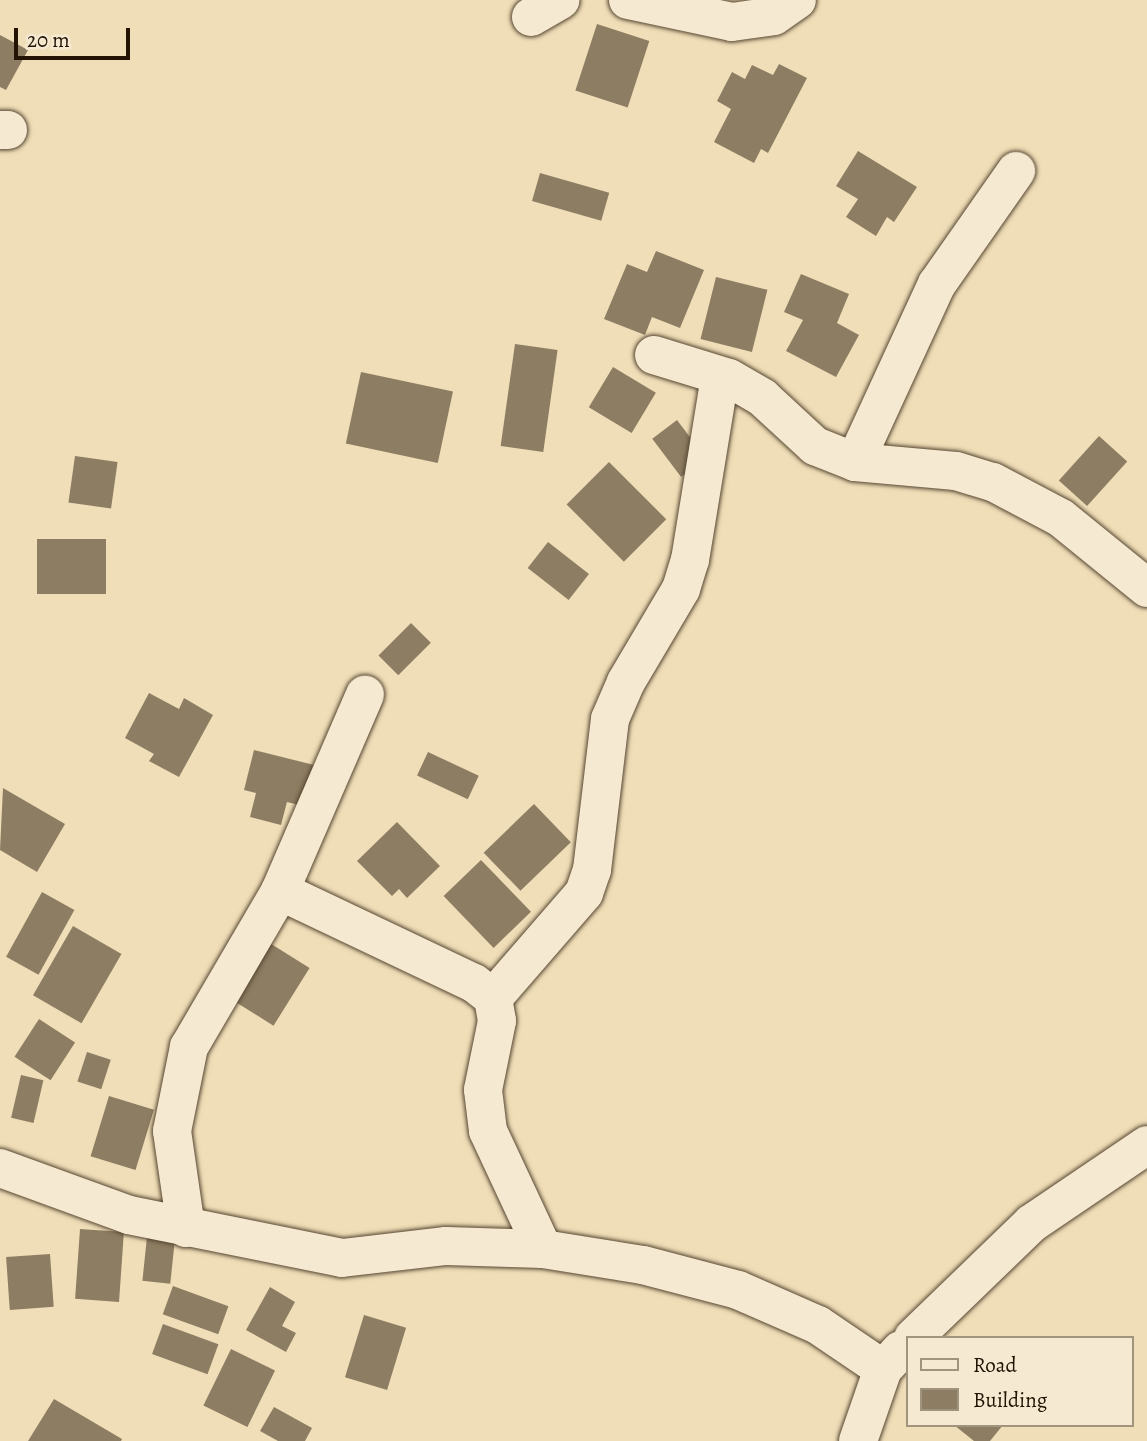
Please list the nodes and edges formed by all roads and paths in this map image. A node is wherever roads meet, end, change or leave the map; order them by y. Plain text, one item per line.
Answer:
1 (628, 0) edge
2 (797, 0) edge
3 (1016, 171) dead end
4 (654, 355) dead end
5 (720, 376) junction
6 (855, 462) junction
7 (1147, 588) edge
8 (365, 695) dead end
9 (280, 891) junction
10 (493, 998) junction
11 (1147, 1145) edge
12 (0, 1168) edge
13 (186, 1228) junction
14 (543, 1250) junction
15 (915, 1336) edge
16 (895, 1356) edge
17 (858, 1441) edge

1 - 2 street
3 - 6 street
4 - 5 street
5 - 6 street
5 - 10 street
6 - 7 street
8 - 9 street
9 - 10 street
9 - 13 street
10 - 14 street
11 - 15 street
12 - 13 street
13 - 14 street
14 - 16 street
16 - 17 street

